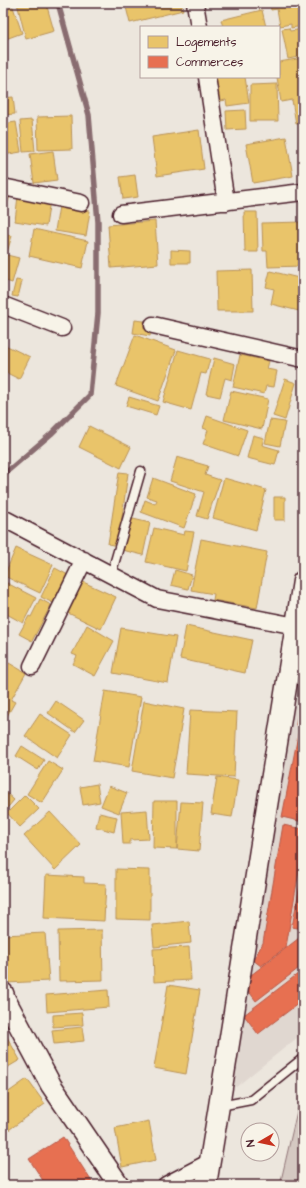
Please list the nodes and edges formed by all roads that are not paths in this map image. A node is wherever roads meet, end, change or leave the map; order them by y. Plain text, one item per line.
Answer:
1 (200, 4) edge
2 (199, 26) edge
3 (207, 78) edge
4 (3, 187) edge
5 (303, 192) edge
6 (226, 202) junction
7 (81, 204) dead end
8 (121, 214) dead end
9 (3, 305) edge
10 (153, 325) dead end
11 (62, 328) dead end
12 (303, 360) edge
13 (141, 471) dead end
14 (3, 518) edge
15 (84, 560) junction
16 (111, 574) junction
17 (303, 581) edge
18 (297, 636) edge
19 (32, 666) dead end
20 (3, 993) edge
21 (303, 1058) edge
22 (219, 1106) junction
23 (210, 1162) junction
24 (119, 1185) edge
25 (166, 1185) edge
26 (206, 1185) edge

1 - 2 street
3 - 6 street
4 - 7 street
5 - 6 street
6 - 8 street
9 - 11 street
10 - 12 street
13 - 16 lane
14 - 15 street
15 - 16 street
15 - 19 street
16 - 18 street
17 - 18 street
18 - 22 street
20 - 24 street
21 - 22 lane
22 - 23 street
23 - 25 street
23 - 26 street

